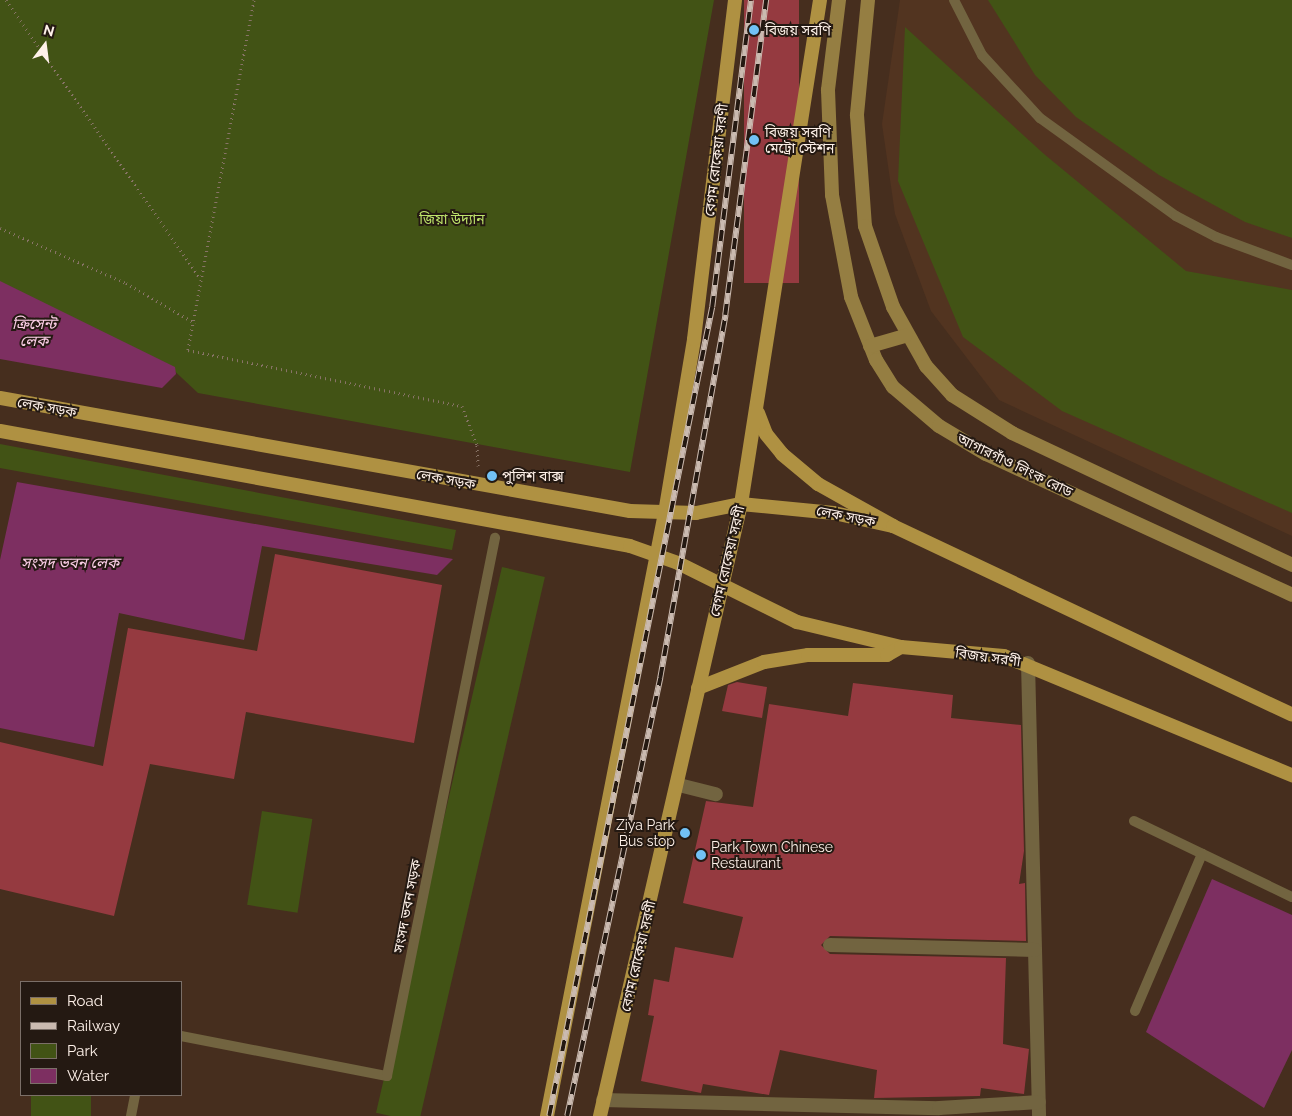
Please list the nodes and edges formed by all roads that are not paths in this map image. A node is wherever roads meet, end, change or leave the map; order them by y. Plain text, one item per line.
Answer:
1 (735, 0) edge
2 (820, 0) edge
3 (839, 0) edge
4 (868, 0) edge
5 (954, 0) edge
6 (1292, 265) edge
7 (906, 336) junction
8 (870, 346) junction
9 (0, 398) edge
10 (758, 412) junction
11 (0, 430) edge
12 (741, 504) junction
13 (665, 514) junction
14 (893, 526) junction
15 (495, 538) dead end
16 (657, 555) junction
17 (1292, 565) edge
18 (721, 586) junction
19 (1292, 595) edge
20 (901, 647) junction
21 (1028, 663) junction
22 (698, 688) junction
23 (1292, 715) edge
24 (1292, 775) edge
25 (679, 785) junction
26 (716, 794) dead end
27 (1134, 821) dead end
28 (1202, 854) junction
29 (1292, 898) edge
30 (830, 945) dead end
31 (1035, 950) junction
32 (1135, 1011) dead end
33 (182, 1036) edge
34 (134, 1096) edge
35 (603, 1100) junction
36 (1039, 1109) edge
37 (939, 1112) edge
38 (131, 1116) edge
39 (547, 1116) edge
40 (600, 1116) edge

1 - 13 main road, বেগম রোকেয়া সরণী
2 - 10 main road, বেগম রোকেয়া সরণী
3 - 8 main road, আগারগাঁও লিংক রোড
4 - 7 main road, আগারগাঁও লিংক রোড
5 - 6 lane
7 - 8 main road
7 - 17 main road, আগারগাঁও লিংক রোড
8 - 19 main road, আগারগাঁও লিংক রোড
9 - 13 main road, লেক সড়ক
10 - 12 main road, বেগম রোকেয়া সরণী
10 - 14 main road
11 - 16 main road
12 - 13 main road, লেক সড়ক
12 - 14 main road, লেক সড়ক
12 - 18 main road, বেগম রোকেয়া সরণী
13 - 16 main road, বেগম রোকেয়া সরণী
14 - 23 main road
15 - 33 lane, সংসদ ভবন সড়ক
16 - 18 main road
16 - 39 main road, বেগম রোকেয়া সরণী
18 - 20 main road
18 - 22 main road, বেগম রোকেয়া সরণী
20 - 21 main road, বিজয় সরণী
20 - 22 main road, বিজয় সরণী
21 - 24 main road, বিজয় সরণী
21 - 31 street
22 - 25 main road, বেগম রোকেয়া সরণী
25 - 26 street
25 - 35 main road, বেগম রোকেয়া সরণী
27 - 28 lane
28 - 29 lane
28 - 32 lane
30 - 31 street
31 - 36 street
34 - 38 lane
35 - 37 street
35 - 40 main road, বেগম রোকেয়া সরণী
36 - 37 street

